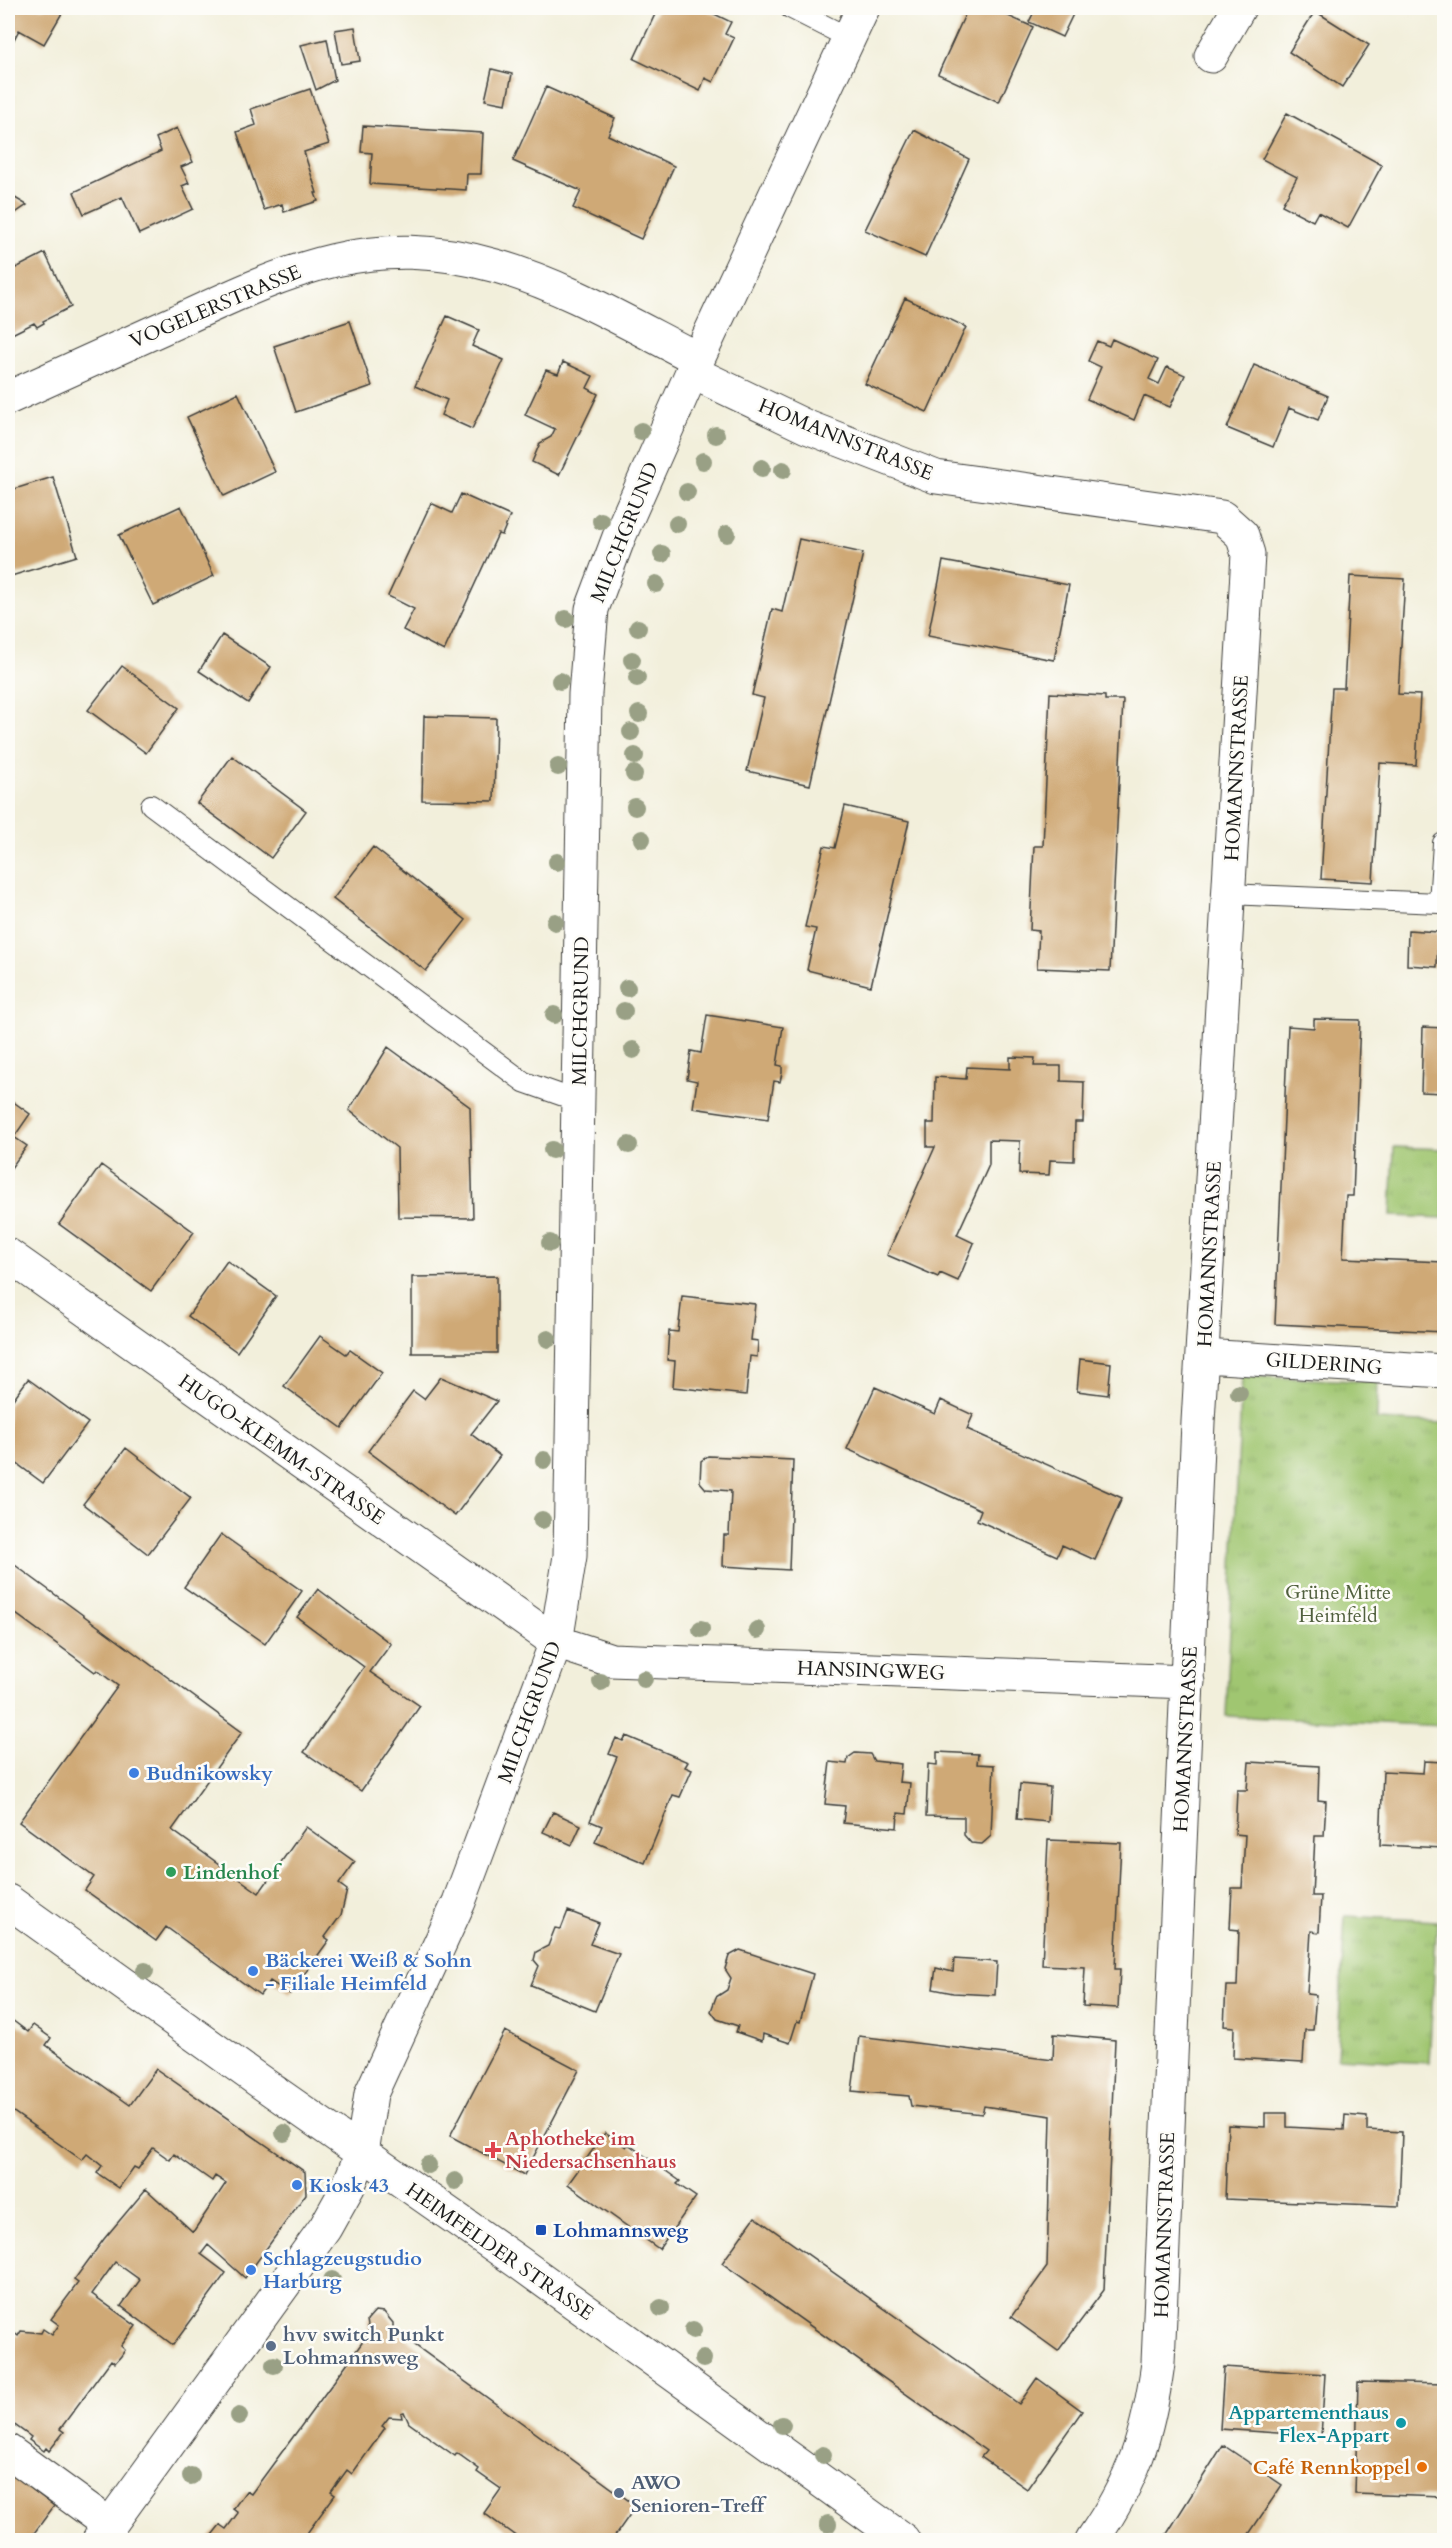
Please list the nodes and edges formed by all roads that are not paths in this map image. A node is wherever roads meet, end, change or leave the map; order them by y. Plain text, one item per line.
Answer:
1 (790, 8) edge
2 (863, 8) edge
3 (1239, 8) edge
4 (849, 38) junction
5 (1211, 56) dead end
6 (695, 366) junction
7 (8, 398) edge
8 (151, 805) dead end
9 (1443, 843) dead end
10 (1229, 894) junction
11 (578, 1101) junction
12 (8, 1255) edge
13 (1204, 1356) junction
14 (1444, 1371) edge
15 (556, 1642) junction
16 (1188, 1682) junction
17 (8, 1901) edge
18 (362, 2153) junction
19 (8, 2451) edge
20 (105, 2533) edge
21 (903, 2541) edge
22 (1092, 2541) edge

1 - 4 lane
2 - 4 street, MILCHGRUND
3 - 5 street
4 - 6 street, MILCHGRUND
6 - 7 street, VOGELERSTRASSE
6 - 10 street, HOMANNSTRASSE
6 - 11 street, MILCHGRUND
8 - 11 lane, MILCHGRUND
9 - 10 lane
10 - 13 street, HOMANNSTRASSE
11 - 15 street, MILCHGRUND
12 - 15 street, HUGO-KLEMM-STRASSE
13 - 14 street, GILDERING
13 - 16 street, HOMANNSTRASSE
15 - 16 street, HANSINGWEG
15 - 18 street, MILCHGRUND
16 - 22 street, HOMANNSTRASSE
17 - 18 street, HEIMFELDER STRASSE
18 - 20 street
18 - 21 street, HEIMFELDER STRASSE
19 - 20 street

